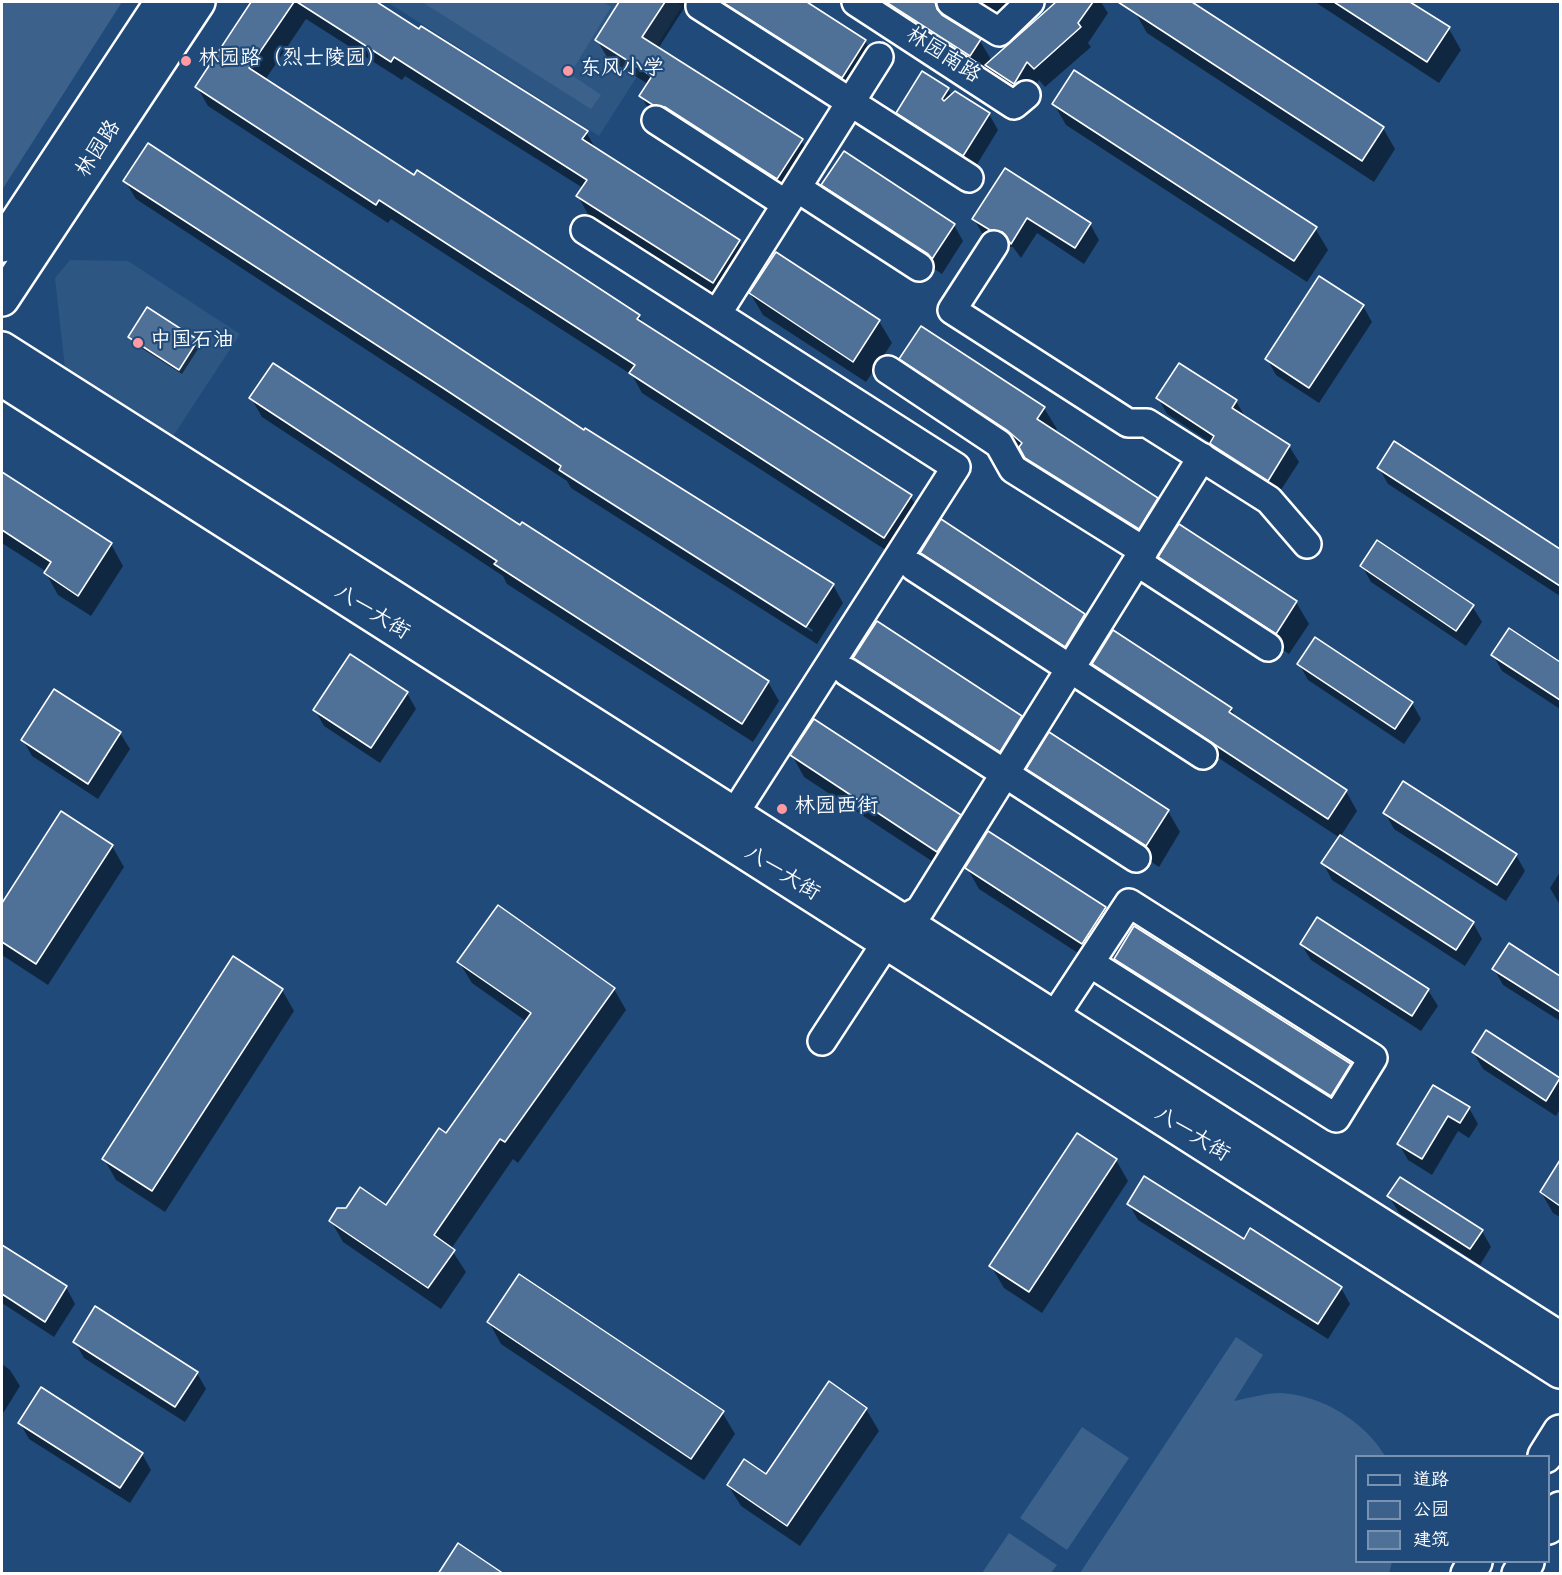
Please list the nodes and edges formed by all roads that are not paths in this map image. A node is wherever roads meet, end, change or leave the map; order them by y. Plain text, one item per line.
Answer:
1 (162, 2) edge
2 (198, 2) edge
3 (856, 2) edge
4 (951, 2) edge
5 (1030, 2) edge
6 (700, 6) dead end
7 (879, 57) dead end
8 (1026, 95) dead end
9 (850, 103) junction
10 (656, 120) dead end
11 (969, 178) dead end
12 (792, 196) junction
13 (585, 230) dead end
14 (2, 245) edge
15 (994, 245) dead end
16 (919, 267) dead end
17 (2, 300) edge
18 (717, 314) junction
19 (2, 349) edge
20 (888, 370) dead end
21 (2, 379) edge
22 (1202, 458) junction
23 (1307, 544) dead end
24 (882, 555) dead end
25 (1141, 556) junction
26 (915, 567) dead end
27 (1268, 647) dead end
28 (1071, 669) junction
29 (847, 672) dead end
30 (1203, 755) dead end
31 (1006, 773) junction
32 (728, 810) junction
33 (1136, 858) dead end
34 (893, 931) junction
35 (1090, 963) junction
36 (1054, 1017) junction
37 (822, 1041) dead end
38 (1560, 1339) edge
39 (1560, 1371) edge
40 (1560, 1432) edge
41 (1546, 1455) edge
42 (1560, 1509) edge
43 (1550, 1524) edge

1 - 14 main road, 林园路
2 - 17 main road, 林园路
3 - 8 street, 林园南路
4 - 5 street
6 - 9 street
7 - 9 street
9 - 11 street
9 - 12 street
10 - 12 street
12 - 16 street
12 - 18 street
13 - 18 street
15 - 22 street
18 - 32 street
19 - 32 main road, 八一大街
20 - 25 street
21 - 34 main road, 八一大街
22 - 23 street
22 - 25 street
24 - 32 street
25 - 27 street
25 - 28 street
26 - 28 street
28 - 30 street
28 - 31 street
29 - 31 street
31 - 33 street
31 - 34 street
32 - 34 main road, 八一大街
34 - 36 main road, 八一大街
34 - 37 street
34 - 39 main road, 八一大街
35 - 35 street
35 - 36 street
36 - 38 main road, 八一大街
40 - 41 main road
42 - 43 main road

